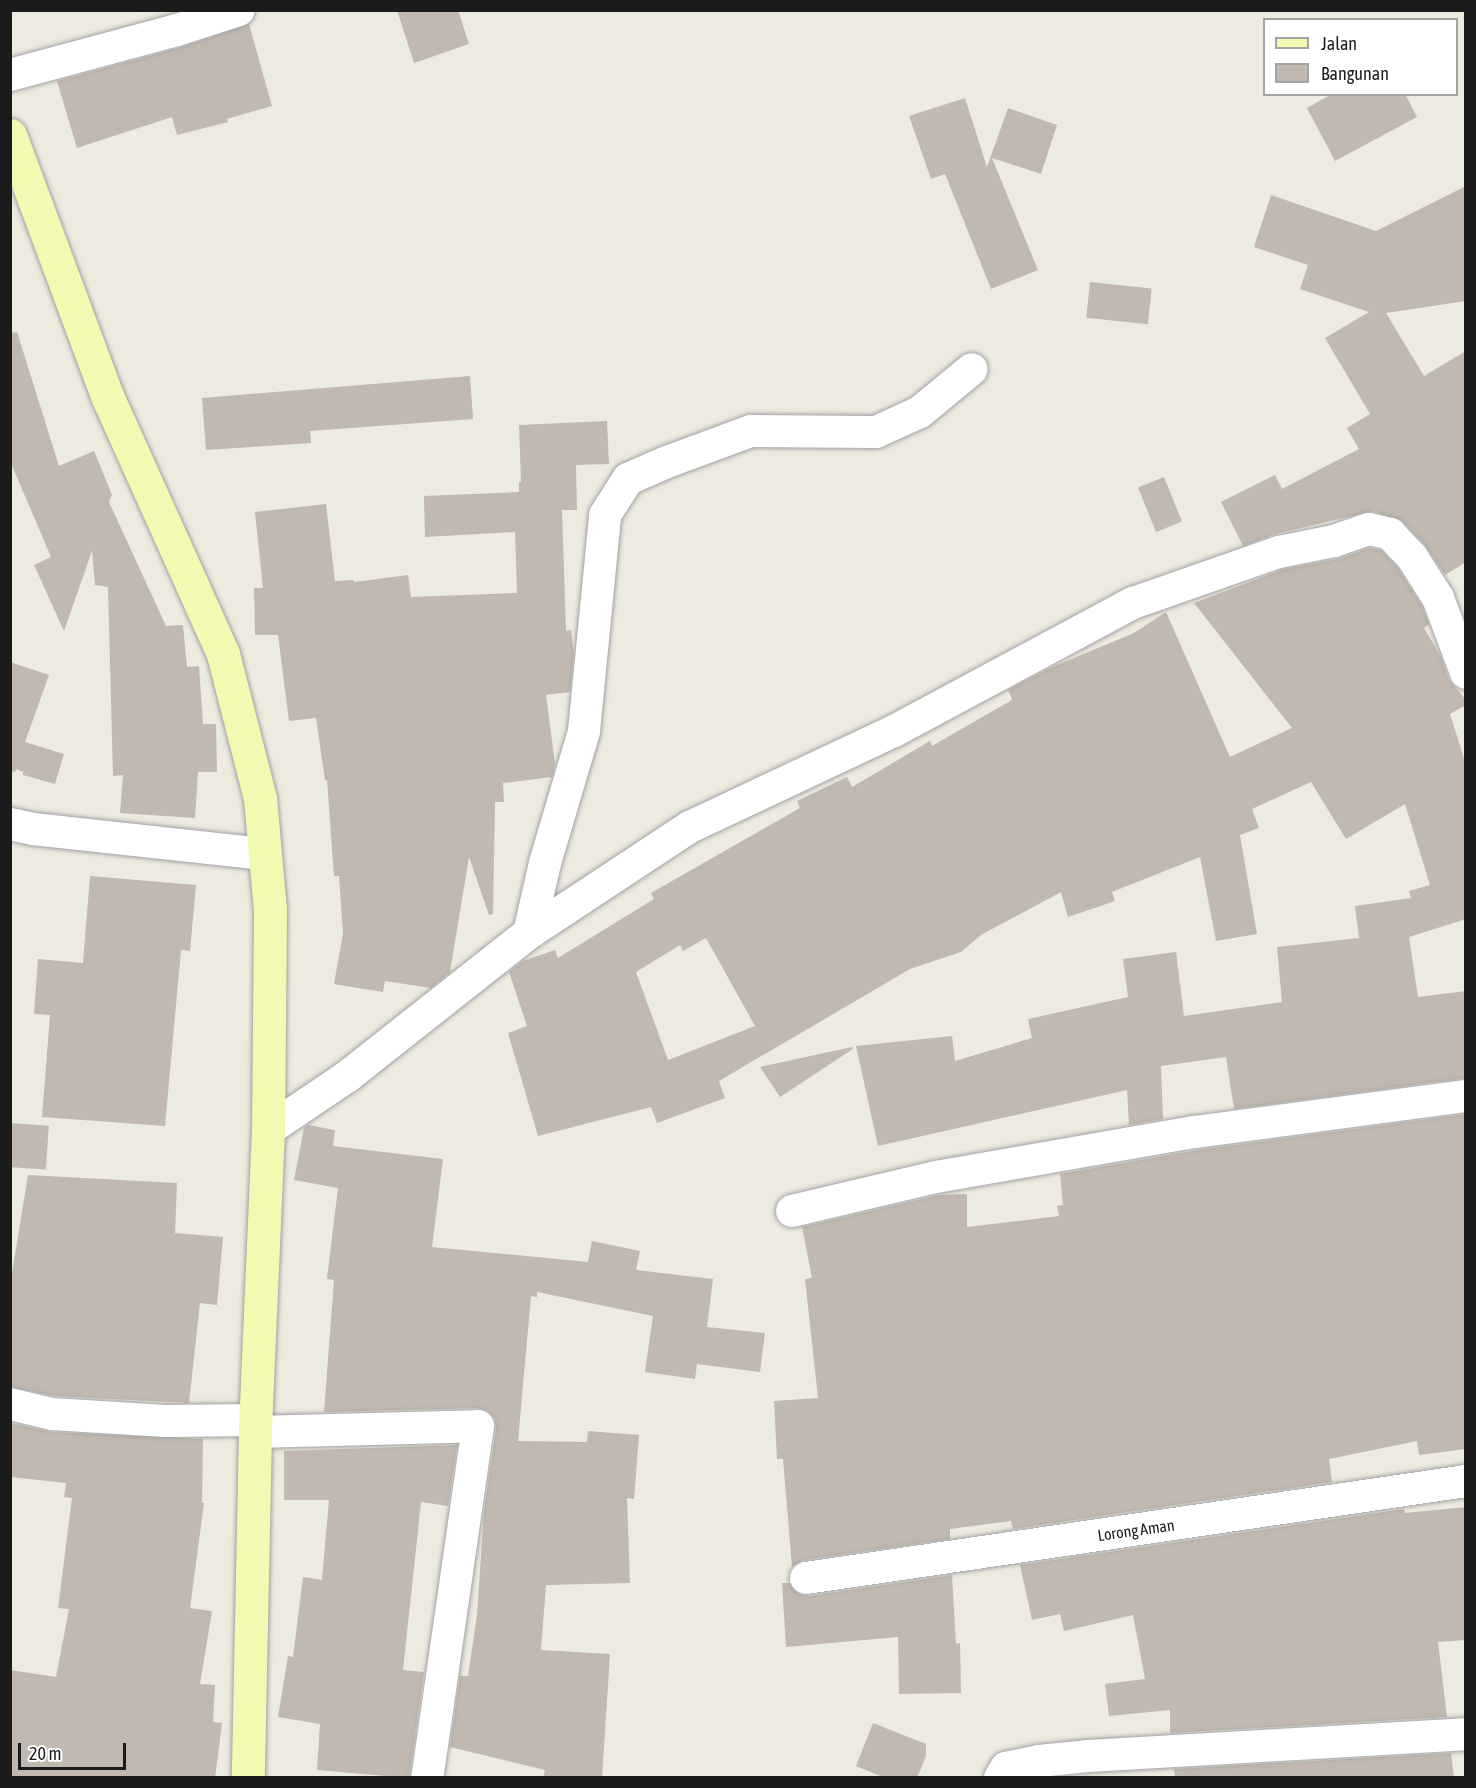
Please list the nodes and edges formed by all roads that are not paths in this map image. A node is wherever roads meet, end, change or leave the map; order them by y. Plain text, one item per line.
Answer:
1 (238, 10) edge
2 (174, 20) edge
3 (10, 75) edge
4 (10, 135) edge
5 (972, 369) dead end
6 (1466, 673) edge
7 (10, 824) edge
8 (265, 854) junction
9 (529, 933) junction
10 (1466, 1096) edge
11 (268, 1130) junction
12 (792, 1211) dead end
13 (10, 1404) edge
14 (255, 1426) junction
15 (1466, 1481) edge
16 (806, 1578) dead end
17 (1466, 1734) edge
18 (248, 1778) edge
19 (427, 1778) edge
20 (1000, 1778) edge

1 - 2 street
2 - 3 street
4 - 8 street
5 - 9 street
6 - 9 street
7 - 8 street
8 - 11 street
9 - 11 street
10 - 12 street
11 - 14 street
13 - 14 street
14 - 18 street
14 - 19 street
15 - 16 street, Lorong Aman
17 - 20 street

